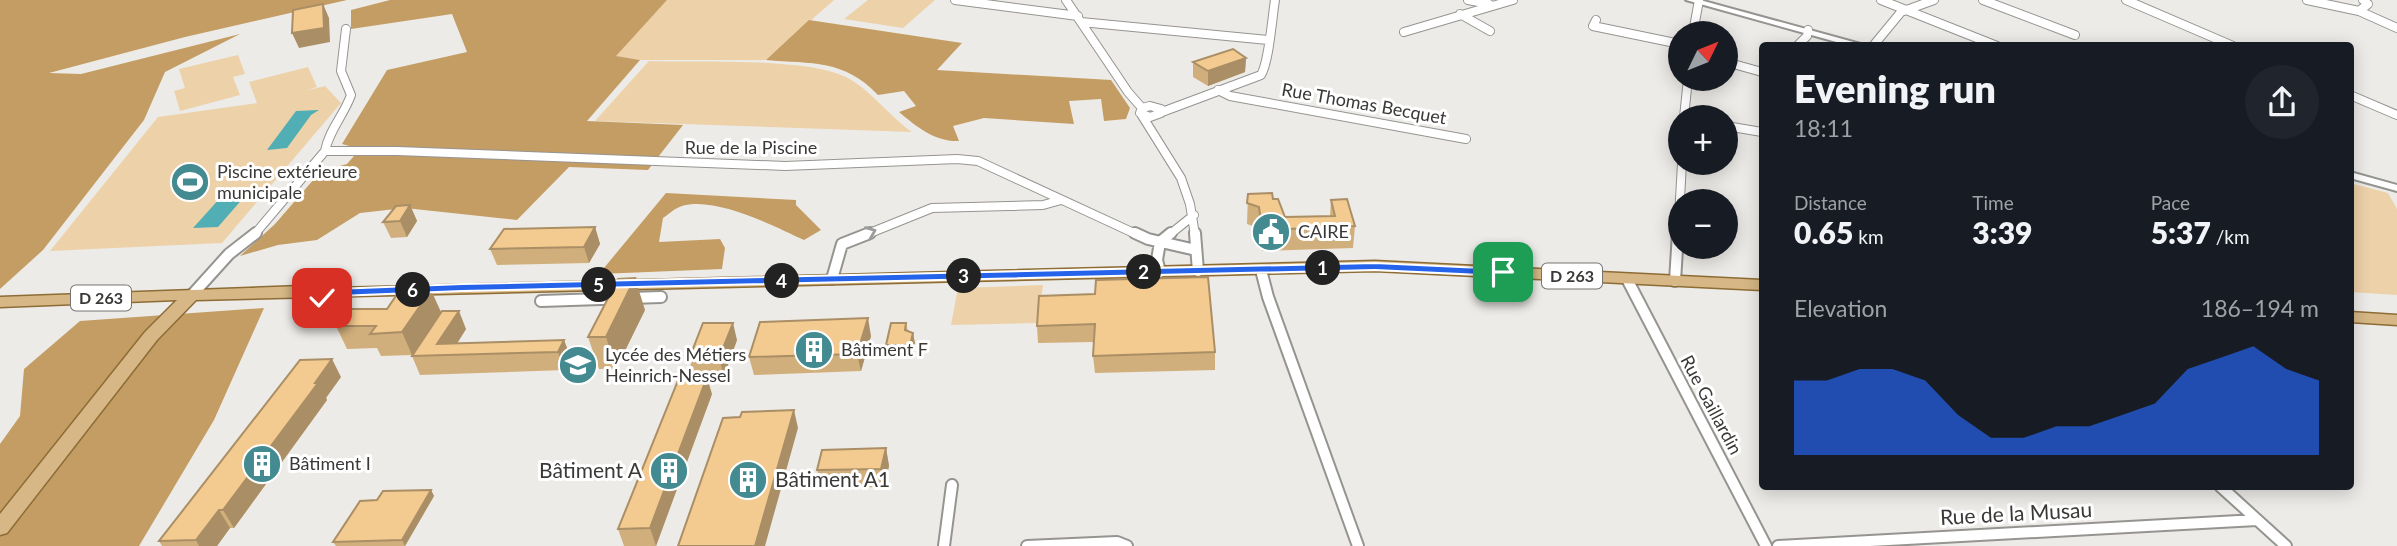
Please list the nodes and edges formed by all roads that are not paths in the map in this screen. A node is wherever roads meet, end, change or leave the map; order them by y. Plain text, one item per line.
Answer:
1 (955, 0) edge
2 (1066, 0) edge
3 (1275, 0) edge
4 (1461, 0) edge
5 (1468, 0) edge
6 (1513, 0) edge
7 (1881, 0) edge
8 (1934, 0) edge
9 (1983, 0) edge
10 (2126, 0) edge
11 (2306, 0) edge
12 (2363, 0) edge
13 (1696, 1) edge
14 (1493, 5) junction
15 (1476, 9) junction
16 (1906, 10) junction
17 (2360, 11) junction
18 (1460, 14) junction
19 (1079, 19) junction
20 (1596, 20) dead end
21 (1694, 21) edge
22 (2397, 28) edge
23 (346, 29) dead end
24 (1808, 30) junction
25 (1490, 31) dead end
26 (1404, 32) dead end
27 (2075, 35) dead end
28 (1268, 40) junction
29 (1668, 42) edge
30 (1801, 42) edge
31 (1850, 42) edge
32 (1876, 42) edge
33 (1987, 42) edge
34 (2224, 42) edge
35 (1738, 65) edge
36 (1759, 71) edge
37 (1222, 89) junction
38 (2354, 98) edge
39 (1147, 108) junction
40 (1159, 114) junction
41 (2397, 115) edge
42 (1738, 128) edge
43 (1759, 132) edge
44 (1466, 139) dead end
45 (1160, 142) junction
46 (325, 151) junction
47 (1681, 175) edge
48 (2354, 176) edge
49 (2397, 188) edge
50 (1061, 200) junction
51 (1194, 215) junction
52 (1160, 242) junction
53 (1196, 250) junction
54 (1261, 270) junction
55 (1198, 271) junction
56 (1160, 272) junction
57 (832, 279) junction
58 (1626, 279) junction
59 (1675, 281) junction
60 (1759, 285) edge
61 (661, 297) dead end
62 (189, 298) junction
63 (541, 301) dead end
64 (0, 302) edge
65 (0, 310) edge
66 (2354, 317) edge
67 (2397, 320) edge
68 (952, 485) dead end
69 (2224, 490) edge
70 (2257, 520) junction
71 (0, 528) edge
72 (944, 546) edge
73 (1027, 546) edge
74 (1127, 546) edge
75 (1359, 546) edge
76 (1766, 546) edge
77 (1778, 546) edge
78 (2286, 546) edge

1 - 19 street
2 - 19 street
3 - 28 street
4 - 15 street
5 - 14 street
6 - 14 street
7 - 16 street
8 - 16 street
9 - 27 street
10 - 34 street
11 - 17 street
12 - 17 street
13 - 21 street
13 - 24 street
14 - 15 street
15 - 18 street
16 - 32 street
16 - 33 street
17 - 22 street
18 - 25 street
18 - 26 street
19 - 28 street
19 - 39 street
20 - 29 street
23 - 46 street
24 - 30 street
24 - 31 street
28 - 37 street
35 - 36 street
37 - 39 street
37 - 40 street
37 - 44 street, Rue Thomas Becquet
38 - 41 street
39 - 40 street
39 - 40 street
39 - 45 street
40 - 45 street
42 - 43 street
45 - 51 street
46 - 50 street, Rue de la Piscine
46 - 62 street
47 - 59 street
48 - 49 street
50 - 52 street, Rue de la Piscine
57 -> 50 street
51 - 52 street
51 - 53 street
52 - 53 street, Rue de la Piscine
52 - 56 street
53 - 55 street
54 - 55 main road, D 263
54 - 58 main road, D 263
54 - 75 street
55 - 56 main road, D 263
56 - 57 main road, D 263
57 - 62 main road, D 263
58 - 59 main road, D 263
58 - 76 street, Rue Gaillardin
59 - 60 main road, D 263
61 - 63 street
62 - 64 main road, D 263
62 - 65 main road, D 263
62 - 71 main road
66 - 67 main road
68 - 72 street
69 - 70 street
70 - 77 street, Rue de la Musau
70 - 78 street
73 - 74 street

